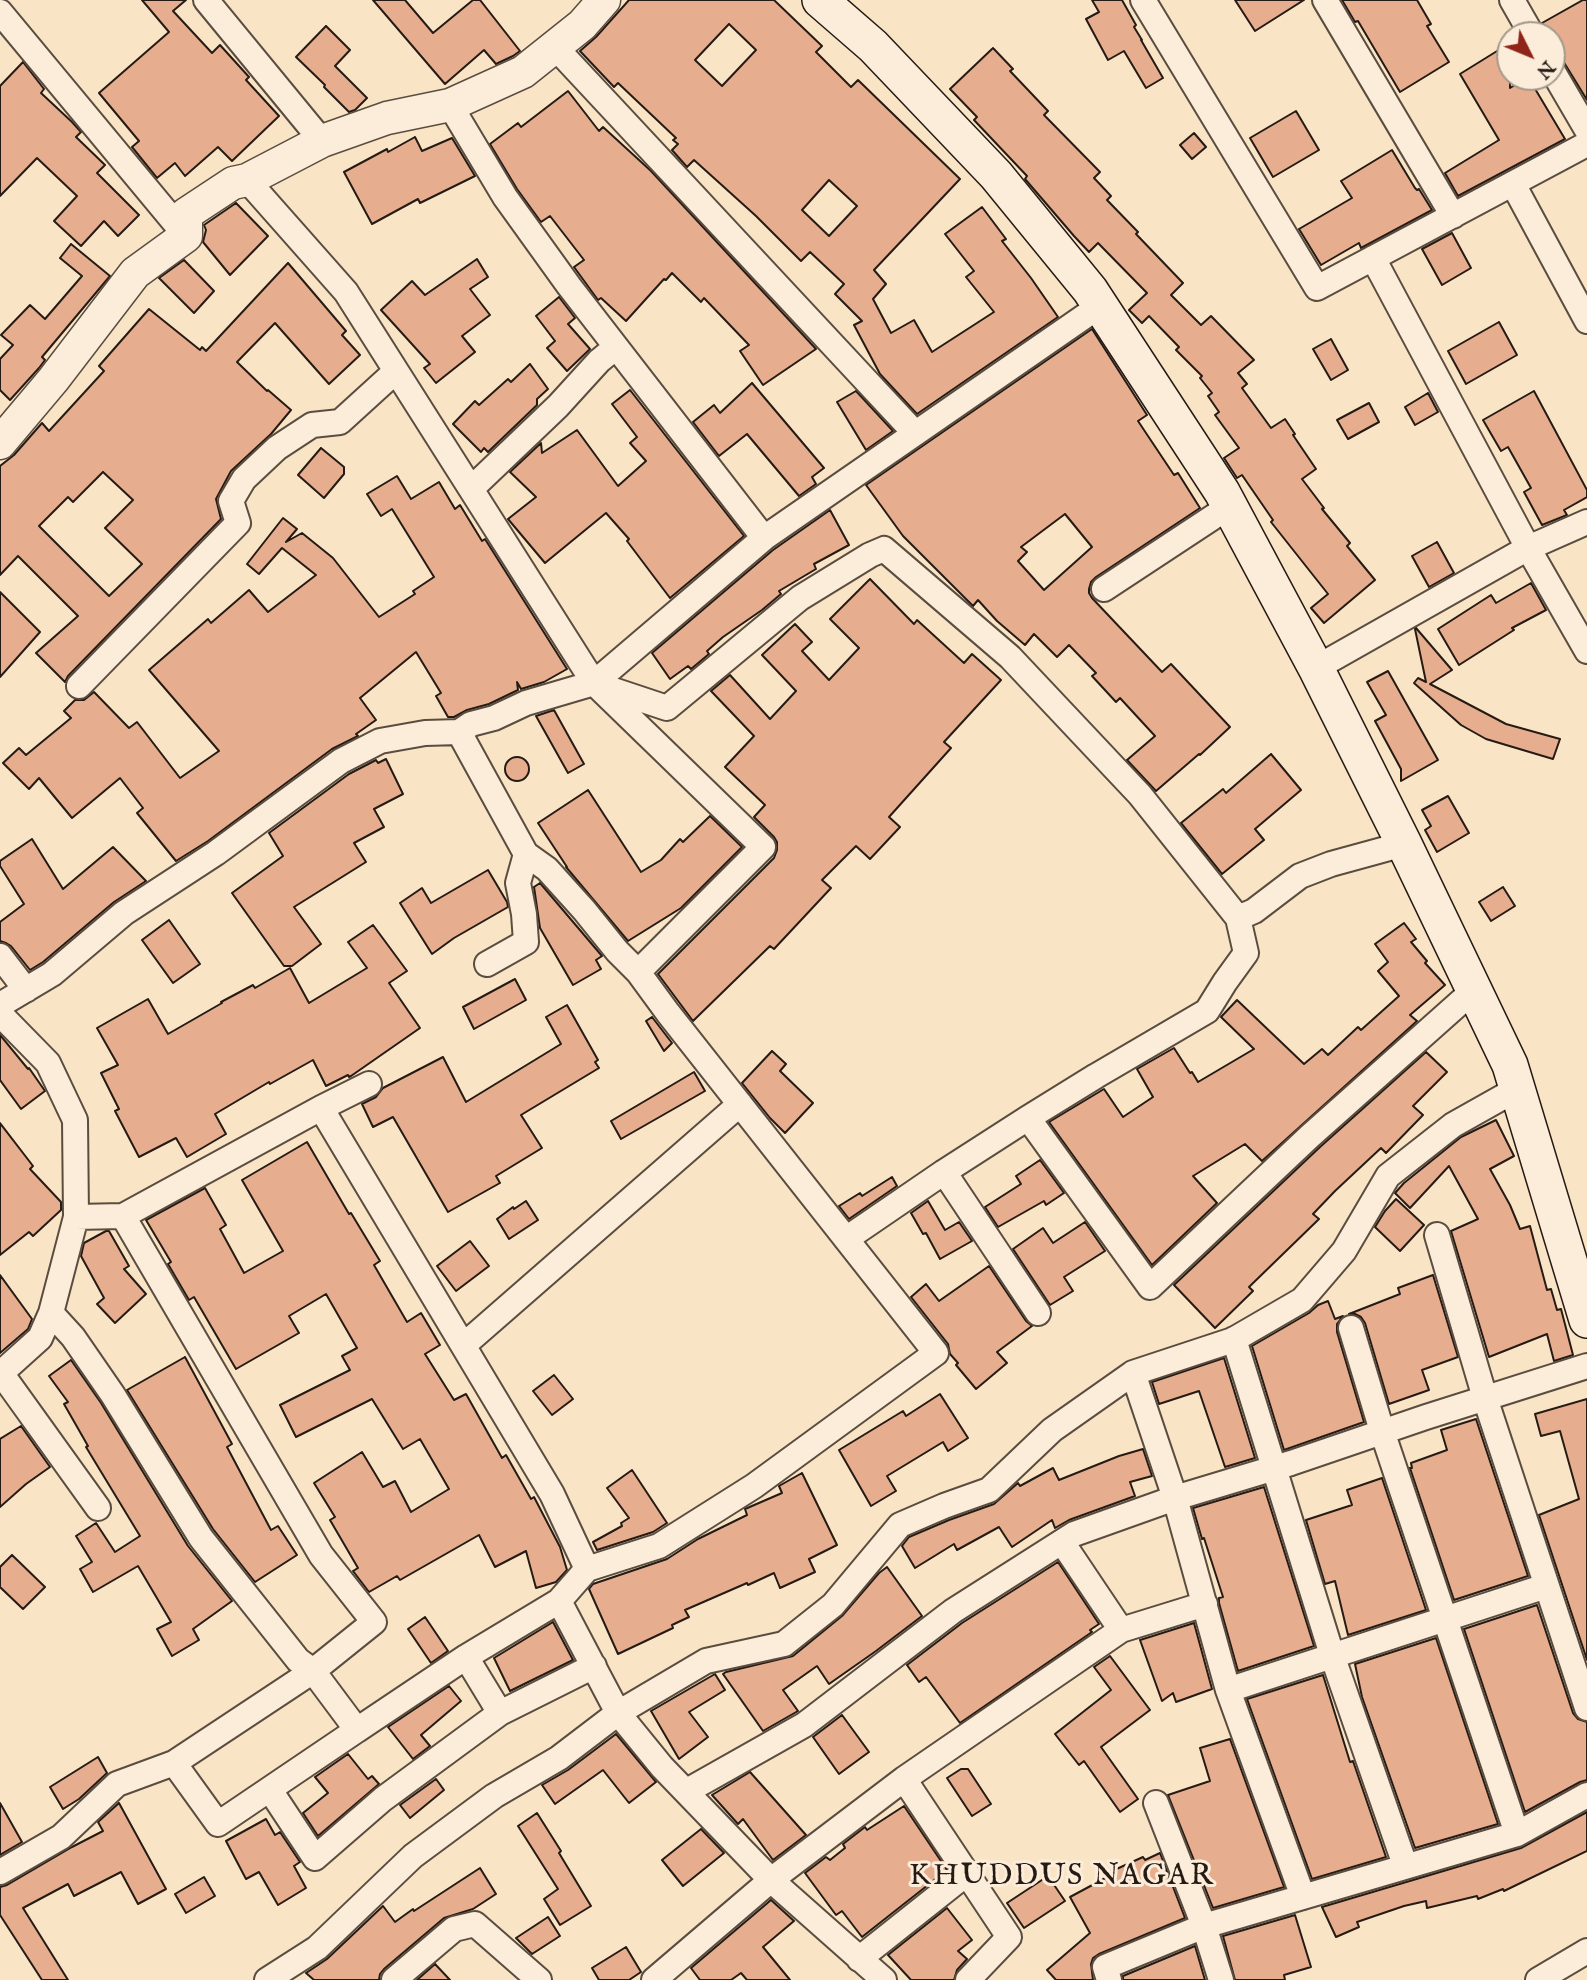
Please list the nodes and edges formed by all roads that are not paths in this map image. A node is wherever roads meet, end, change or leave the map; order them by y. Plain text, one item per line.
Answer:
1 (206, 0) edge
2 (604, 0) edge
3 (820, 0) edge
4 (1143, 0) edge
5 (1325, 0) edge
6 (1511, 0) edge
7 (0, 12) edge
8 (1524, 21) edge
9 (555, 47) junction
10 (1565, 91) edge
11 (450, 105) junction
12 (1587, 130) edge
13 (323, 141) junction
14 (1587, 144) edge
15 (247, 180) junction
16 (1513, 184) junction
17 (1453, 216) junction
18 (186, 236) junction
19 (1373, 258) junction
20 (1101, 305) junction
21 (1587, 321) edge
22 (616, 347) junction
23 (396, 371) junction
24 (914, 432) junction
25 (0, 443) edge
26 (471, 489) junction
27 (1230, 506) junction
28 (1587, 522) edge
29 (764, 538) junction
30 (1528, 548) junction
31 (1104, 589) dead end
32 (1587, 651) edge
33 (1316, 668) junction
34 (594, 683) junction
35 (79, 686) dead end
36 (460, 732) junction
37 (1404, 844) junction
38 (526, 853) junction
39 (1238, 918) junction
40 (0, 956) edge
41 (487, 964) dead end
42 (638, 972) junction
43 (26, 990) junction
44 (1474, 990) junction
45 (0, 1005) edge
46 (0, 1014) edge
47 (369, 1084) dead end
48 (1517, 1089) junction
49 (740, 1104) junction
50 (321, 1108) junction
51 (1028, 1118) junction
52 (944, 1172) junction
53 (124, 1216) junction
54 (76, 1217) junction
55 (1437, 1235) dead end
56 (846, 1239) junction
57 (51, 1313) junction
58 (1038, 1314) dead end
59 (1587, 1320) edge
60 (1351, 1328) dead end
61 (1234, 1339) junction
62 (464, 1345) junction
63 (1587, 1366) edge
64 (1, 1373) edge
65 (1133, 1373) junction
66 (1485, 1398) junction
67 (1382, 1432) junction
68 (1273, 1468) junction
69 (1175, 1498) junction
70 (98, 1508) dead end
71 (1062, 1542) junction
72 (587, 1569) junction
73 (1546, 1586) junction
74 (559, 1601) junction
75 (1205, 1604) junction
76 (1444, 1620) junction
77 (1121, 1630) junction
78 (1332, 1655) junction
79 (466, 1657) junction
80 (594, 1666) junction
81 (313, 1671) junction
82 (1228, 1690) junction
83 (1587, 1708) edge
84 (500, 1713) junction
85 (618, 1713) junction
86 (357, 1730) junction
87 (174, 1762) junction
88 (904, 1779) junction
89 (270, 1790) junction
90 (687, 1791) junction
91 (1587, 1795) edge
92 (1156, 1803) dead end
93 (1517, 1834) junction
94 (1405, 1865) junction
95 (0, 1872) edge
96 (967, 1874) junction
97 (771, 1881) junction
98 (1303, 1897) junction
99 (1204, 1926) junction
100 (1587, 1951) edge
101 (859, 1959) junction
102 (267, 1980) edge
103 (394, 1980) edge
104 (538, 1980) edge
105 (654, 1980) edge
106 (884, 1980) edge
107 (968, 1980) edge
108 (1109, 1980) edge
109 (1221, 1980) edge
110 (1538, 1980) edge

1 - 13 street
2 - 9 street
3 - 20 main road
4 - 19 street
5 - 17 street
6 - 8 street
7 - 18 street
9 - 11 street
9 - 24 street
10 - 12 street
11 - 13 street
11 - 22 street
13 - 15 street
14 - 16 street
15 - 18 street
15 - 23 street
16 - 17 street
16 - 21 street
17 - 19 street
18 - 25 street
19 - 30 street
20 - 24 street
20 - 27 main road
22 - 26 street
22 - 29 street
23 - 26 street
23 - 35 street
24 - 29 street
26 - 34 street
27 - 31 street
27 - 33 main road
28 - 30 street
29 - 34 street
30 - 32 street
30 - 33 street
33 - 37 main road
34 - 36 street
34 - 39 street
34 - 42 street
36 - 38 street
36 - 43 street
37 - 39 street
37 - 44 main road
38 - 41 street
38 - 42 street
39 - 51 street
40 - 43 street
42 - 49 street
43 - 45 street
44 - 48 main road
44 - 51 street
46 - 54 street
47 - 50 street
48 - 59 main road
48 - 61 street
49 - 56 street
49 - 62 street
50 - 53 street
50 - 62 street
51 - 52 street
52 - 56 street
52 - 58 street
53 - 54 street
53 - 81 street
54 - 57 street
55 - 66 street
56 - 72 street
57 - 64 street
57 - 81 street
60 - 67 street
61 - 65 street
61 - 68 street
62 - 72 street
63 - 66 street
64 - 70 street
65 - 69 street
65 - 85 street
66 - 67 street
66 - 73 street
67 - 68 street
67 - 76 street
68 - 69 street
68 - 78 street
69 - 71 street
69 - 75 street
71 - 77 street
71 - 90 street
72 - 74 street
73 - 76 street
73 - 83 street
74 - 79 street
74 - 80 street
75 - 77 street
75 - 82 street
76 - 78 street
76 - 93 street
77 - 88 street
78 - 82 street
78 - 94 street
79 - 84 street
79 - 86 street
80 - 84 street
80 - 85 street
81 - 86 street
81 - 87 street
82 - 98 street
84 - 89 street
85 - 90 street
85 - 102 street
86 - 89 street
87 - 89 street
87 - 95 street
88 - 96 street
88 - 97 street
90 - 97 street
91 - 93 street
92 - 99 street
93 - 94 street
94 - 98 street
96 - 101 street
96 - 107 street
97 - 101 street
97 - 105 street
98 - 99 street
99 - 108 street
99 - 109 street
100 - 110 street
101 - 106 street
103 - 104 street

